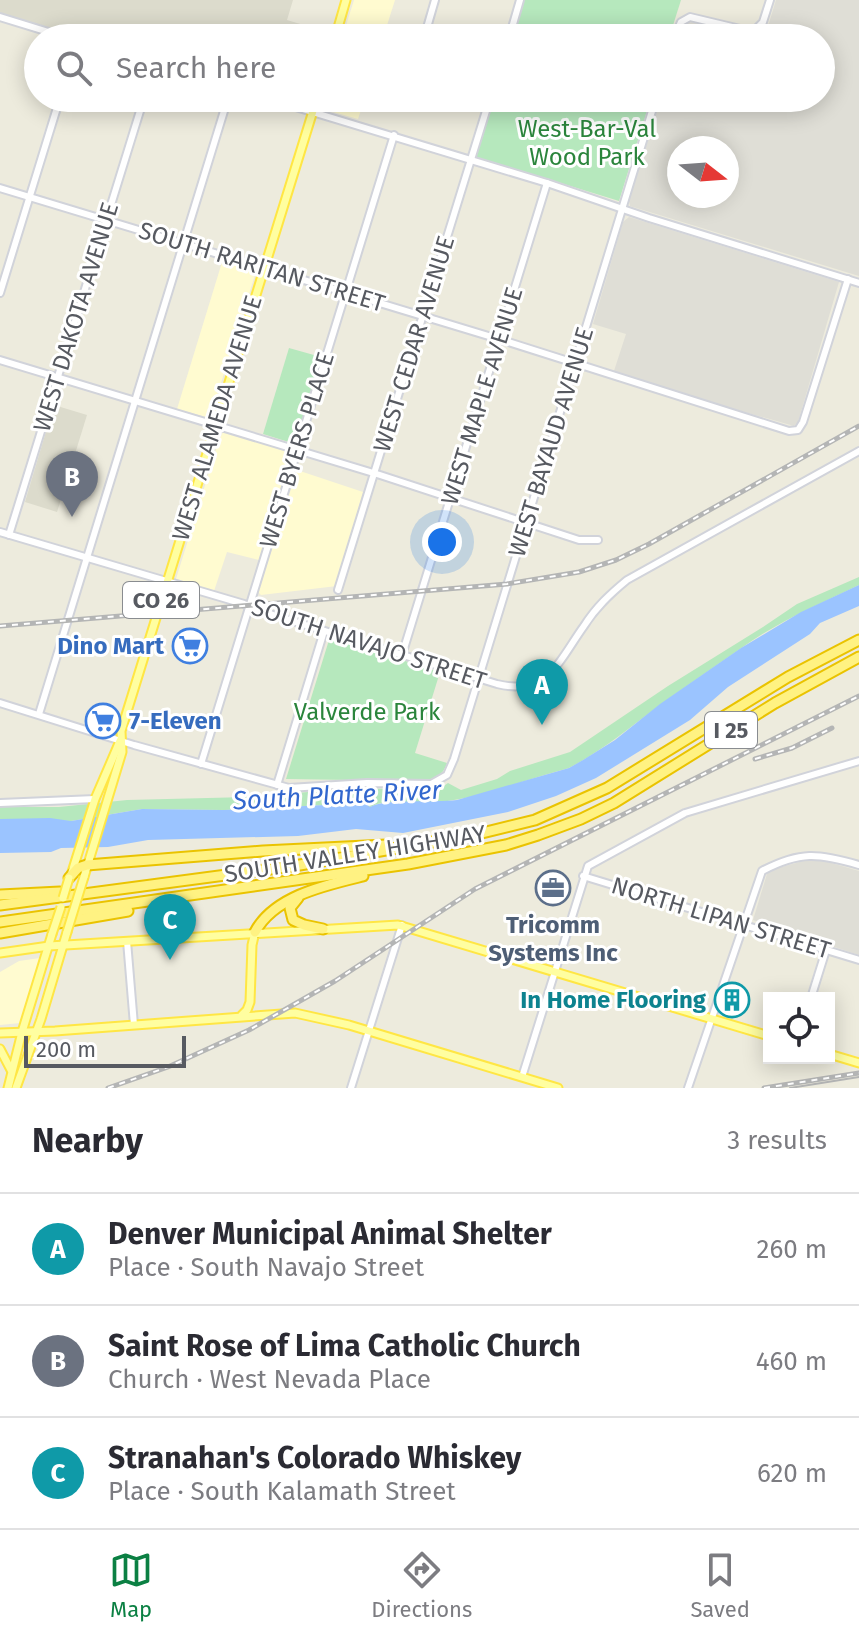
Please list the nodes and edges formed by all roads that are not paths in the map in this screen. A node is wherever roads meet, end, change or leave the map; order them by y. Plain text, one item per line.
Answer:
1 (346, 0) edge
2 (435, 0) edge
3 (520, 0) edge
4 (770, 0) edge
5 (1, 19) edge
6 (339, 24) edge
7 (428, 24) edge
8 (513, 24) edge
9 (680, 24) edge
10 (720, 24) edge
11 (761, 24) edge
12 (24, 26) edge
13 (56, 112) edge
14 (140, 112) edge
15 (224, 112) edge
16 (312, 112) joint
17 (486, 112) edge
18 (652, 112) edge
19 (394, 135) junction
20 (471, 159) junction
21 (547, 183) junction
22 (0, 188) edge
23 (29, 197) junction
24 (622, 209) junction
25 (106, 220) junction
26 (183, 243) junction
27 (264, 267) junction
28 (848, 279) junction
29 (859, 283) edge
30 (0, 293) edge
31 (346, 293) junction
32 (423, 316) junction
33 (500, 340) junction
34 (0, 360) edge
35 (575, 365) junction
36 (57, 378) junction
37 (135, 400) junction
38 (215, 425) junction
39 (297, 449) junction
40 (859, 451) edge
41 (375, 473) junction
42 (451, 498) junction
43 (527, 523) junction
44 (0, 532) edge
45 (9, 535) junction
46 (598, 540) dead end
47 (86, 558) junction
48 (167, 582) junction
49 (338, 590) dead end
50 (250, 605) junction
51 (324, 631) junction
52 (859, 640) edge
53 (402, 655) junction
54 (859, 657) edge
55 (479, 678) junction
56 (0, 703) edge
57 (39, 714) junction
58 (121, 739) junction
59 (859, 761) edge
60 (201, 764) junction
61 (277, 785) junction
62 (95, 799) junction
63 (0, 803) edge
64 (445, 840) junction
65 (89, 860) junction
66 (408, 864) junction
67 (859, 865) edge
68 (583, 876) junction
69 (215, 877) junction
70 (69, 878) junction
71 (218, 893) junction
72 (0, 895) edge
73 (301, 896) junction
74 (0, 905) edge
75 (0, 922) edge
76 (402, 925) junction
77 (742, 925) junction
78 (323, 929) junction
79 (255, 932) junction
80 (0, 933) edge
81 (127, 941) junction
82 (49, 946) junction
83 (63, 946) junction
84 (826, 950) junction
85 (0, 953) edge
86 (859, 960) edge
87 (554, 971) junction
88 (813, 992) edge
89 (240, 1016) junction
90 (711, 1018) junction
91 (134, 1025) junction
92 (368, 1031) junction
93 (22, 1032) junction
94 (36, 1032) junction
95 (0, 1033) edge
96 (763, 1034) edge
97 (0, 1049) edge
98 (835, 1056) edge
99 (859, 1063) edge
100 (12, 1073) junction
101 (522, 1077) junction
102 (8, 1088) edge
103 (16, 1088) edge
104 (351, 1088) edge
105 (558, 1088) edge
106 (688, 1088) edge

1 - 6 main road
2 - 7 street
3 - 8 street
4 - 11 street
5 - 12 street
9 - 10 street
13 - 23 street
14 - 25 street, WEST DAKOTA AVENUE
15 - 26 street
16 - 19 street
16 - 27 main road, WEST ALAMEDA AVENUE / CO 26
17 - 20 street, WEST CEDAR AVENUE
18 - 24 street, WEST BAYAUD AVENUE
19 - 20 street
19 - 31 street, WEST BYERS PLACE
20 - 21 street
20 - 32 street, WEST CEDAR AVENUE
21 - 24 street
21 - 33 street, WEST MAPLE AVENUE
22 - 23 street, SOUTH RARITAN STREET
23 - 25 street, SOUTH RARITAN STREET
23 - 30 street
24 - 28 street
24 - 35 street, WEST BAYAUD AVENUE
25 - 26 street, SOUTH RARITAN STREET
25 - 36 street, WEST DAKOTA AVENUE
26 - 27 street, SOUTH RARITAN STREET
26 - 37 street
27 - 31 street, SOUTH RARITAN STREET
27 - 38 main road, WEST ALAMEDA AVENUE / CO 26
28 - 29 street
28 - 35 street, SOUTH RARITAN STREET
31 - 32 street, SOUTH RARITAN STREET
31 - 39 street, WEST BYERS PLACE
32 - 33 street, SOUTH RARITAN STREET
32 - 41 street, WEST CEDAR AVENUE
33 - 35 street, SOUTH RARITAN STREET
33 - 42 street, WEST MAPLE AVENUE
34 - 36 street
35 - 43 street, WEST BAYAUD AVENUE
36 - 37 street
36 - 45 street, WEST DAKOTA AVENUE
37 - 38 street
37 - 47 street
38 - 39 street
38 - 48 main road, WEST ALAMEDA AVENUE / CO 26
39 - 41 street
39 - 50 street, WEST BYERS PLACE
40 - 55 street, SOUTH NAVAJO STREET
41 - 42 street
41 - 49 street, WEST CEDAR AVENUE
42 - 43 street
42 - 53 street, WEST MAPLE AVENUE
43 - 46 street
43 - 55 street, WEST BAYAUD AVENUE
44 - 45 street, SOUTH NAVAJO STREET
45 - 47 street, SOUTH NAVAJO STREET
47 - 48 street, SOUTH NAVAJO STREET
47 - 57 street
48 - 50 street, SOUTH NAVAJO STREET
48 - 58 main road, WEST ALAMEDA AVENUE / CO 26
50 - 51 street, SOUTH NAVAJO STREET
50 - 60 street, WEST BYERS PLACE
51 - 53 street, SOUTH NAVAJO STREET
51 - 61 street
52 - 64 highway, SOUTH VALLEY HIGHWAY / I 25
53 - 55 street, SOUTH NAVAJO STREET
54 - 66 highway, SOUTH VALLEY HIGHWAY / I 25
55 - 61 street, WEST BAYAUD AVENUE
56 - 57 street
57 - 58 street
58 - 60 street
58 - 62 main road, WEST ALAMEDA AVENUE / CO 26
58 - 65 main road, WEST ALAMEDA AVENUE / CO 26
59 - 68 street
60 - 61 street
62 - 63 street
62 - 70 main road, WEST ALAMEDA AVENUE / CO 26
64 - 65 highway
64 - 69 highway, SOUTH VALLEY HIGHWAY / I 25
65 - 70 highway
65 - 83 main road, WEST ALAMEDA AVENUE / CO 26, bridge
66 - 71 highway, SOUTH VALLEY HIGHWAY / I 25
66 - 73 highway
67 - 77 street
68 - 77 street, NORTH LIPAN STREET
68 - 87 street
69 - 72 highway
69 - 74 highway, SOUTH VALLEY HIGHWAY / I 25
70 - 82 main road, WEST ALAMEDA AVENUE / CO 26, bridge
71 - 75 highway, SOUTH VALLEY HIGHWAY / I 25
71 - 80 highway
73 - 78 highway
73 - 79 highway
76 - 78 main road
76 - 87 main road
76 - 92 street
77 - 84 street, NORTH LIPAN STREET
77 - 90 street
78 - 79 main road
79 - 81 main road
79 - 89 main road
81 - 83 main road
81 - 91 street
82 - 83 main road
82 - 85 main road
82 - 93 main road, WEST ALAMEDA AVENUE / CO 26
83 - 94 main road, WEST ALAMEDA AVENUE / CO 26
84 - 86 street, NORTH LIPAN STREET
84 - 88 street
87 - 90 main road
87 - 101 street
89 - 91 main road
89 - 92 main road
90 - 96 main road
90 - 106 street
91 - 94 main road
92 - 101 main road
92 - 104 street
93 - 94 main road
93 - 95 main road
93 - 100 main road, WEST ALAMEDA AVENUE
94 - 103 main road, WEST ALAMEDA AVENUE
97 - 100 main road
98 - 99 main road
100 - 102 main road, WEST ALAMEDA AVENUE
101 - 105 main road

